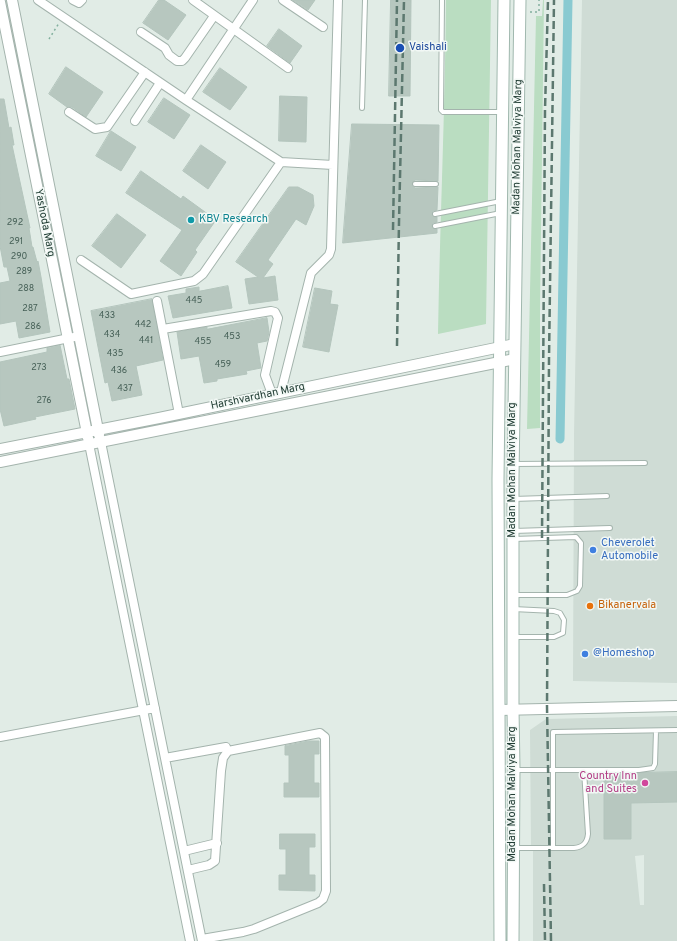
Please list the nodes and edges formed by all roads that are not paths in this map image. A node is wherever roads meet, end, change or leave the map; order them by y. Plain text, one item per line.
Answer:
1 (12, 0) edge
2 (38, 0) edge
3 (73, 0) edge
4 (82, 0) edge
5 (193, 0) edge
6 (253, 0) edge
7 (283, 0) edge
8 (338, 0) edge
9 (365, 0) edge
10 (442, 0) edge
11 (504, 0) edge
12 (520, 0) edge
13 (0, 2) edge
14 (214, 16) junction
15 (323, 27) dead end
16 (233, 29) junction
17 (141, 32) dead end
18 (288, 68) dead end
19 (144, 72) junction
20 (160, 83) junction
21 (186, 100) junction
22 (362, 108) dead end
23 (69, 112) dead end
24 (503, 112) junction
25 (135, 121) dead end
26 (281, 162) junction
27 (333, 166) junction
28 (415, 184) dead end
29 (436, 184) dead end
30 (501, 201) junction
31 (501, 213) junction
32 (435, 214) dead end
33 (435, 226) dead end
34 (81, 260) dead end
35 (157, 301) dead end
36 (162, 329) junction
37 (79, 336) junction
38 (68, 338) junction
39 (515, 344) junction
40 (500, 347) junction
41 (0, 352) edge
42 (515, 359) junction
43 (499, 362) junction
44 (276, 393) junction
45 (179, 414) junction
46 (98, 430) junction
47 (86, 432) junction
48 (100, 442) junction
49 (89, 444) junction
50 (0, 449) edge
51 (0, 462) edge
52 (645, 463) dead end
53 (513, 464) junction
54 (607, 496) dead end
55 (513, 499) junction
56 (610, 528) dead end
57 (513, 535) junction
58 (513, 595) junction
59 (513, 609) junction
60 (513, 637) junction
61 (677, 706) edge
62 (155, 708) junction
63 (513, 709) junction
64 (143, 710) junction
65 (499, 710) junction
66 (677, 730) edge
67 (656, 731) junction
68 (0, 737) edge
69 (226, 747) dead end
70 (165, 758) junction
71 (514, 770) junction
72 (552, 770) junction
73 (584, 770) junction
74 (217, 843) junction
75 (553, 847) junction
76 (514, 848) junction
77 (184, 851) junction
78 (188, 870) junction
79 (202, 940) edge
80 (190, 941) edge
81 (500, 941) edge
82 (513, 941) edge

1 - 37 street, Yashoda Marg
2 - 19 street
3 - 4 street
5 - 14 street
6 - 16 street
7 - 15 street
8 - 27 street
9 - 22 lane
10 - 24 lane
11 - 24 main road, Madan Mohan Malviya Marg
12 - 39 main road, Madan Mohan Malviya Marg
13 - 38 street, Yashoda Marg
14 - 16 street
14 - 17 street
16 - 18 street
16 - 21 street
19 - 20 street
19 - 23 street
20 - 21 street
20 - 25 street
21 - 26 street
24 - 30 main road, Madan Mohan Malviya Marg
26 - 27 street
26 - 34 street
27 - 44 street
28 - 29 lane
30 - 31 main road, Madan Mohan Malviya Marg
30 - 32 lane
31 - 33 lane
31 - 40 main road, Madan Mohan Malviya Marg
35 - 36 street
36 - 44 street
36 - 45 street
37 - 38 street
37 - 46 street, Yashoda Marg
38 - 41 street
38 - 47 street, Yashoda Marg
39 - 40 street, Harshvardhan Marg
39 - 42 main road, Madan Mohan Malviya Marg
40 - 43 main road, Madan Mohan Malviya Marg
40 - 44 street, Harshvardhan Marg
42 - 43 street, Harshvardhan Marg
42 - 53 main road, Madan Mohan Malviya Marg
43 - 48 street, Harshvardhan Marg
43 - 65 main road, Madan Mohan Malviya Marg
44 - 45 street, Harshvardhan Marg
45 - 46 street, Harshvardhan Marg
46 - 47 street, Harshvardhan Marg
46 - 48 street, Yashoda Marg
47 - 49 street, Yashoda Marg
47 - 50 street, Harshvardhan Marg
48 - 49 street, Harshvardhan Marg
48 - 62 street
49 - 51 street, Harshvardhan Marg
49 - 64 street
52 - 53 lane
53 - 55 main road, Madan Mohan Malviya Marg
54 - 55 lane
55 - 57 main road, Madan Mohan Malviya Marg
56 - 57 lane
57 - 58 main road, Madan Mohan Malviya Marg
57 - 58 lane
58 - 59 main road, Madan Mohan Malviya Marg
59 - 60 main road, Madan Mohan Malviya Marg
59 - 60 lane
60 - 63 main road, Madan Mohan Malviya Marg
61 - 63 street
62 - 64 street
62 - 70 street
63 - 65 street
63 - 71 main road, Madan Mohan Malviya Marg
64 - 68 street
64 - 80 street
65 - 81 main road, Madan Mohan Malviya Marg
66 - 67 lane
67 - 72 lane
67 - 73 lane
69 - 70 street
70 - 77 street
71 - 72 lane
71 - 76 main road, Madan Mohan Malviya Marg
72 - 73 lane
72 - 75 lane
73 - 75 lane
74 - 77 street
74 - 78 street
74 - 79 street
75 - 76 lane
76 - 82 main road, Madan Mohan Malviya Marg
77 - 78 street
78 - 79 street

